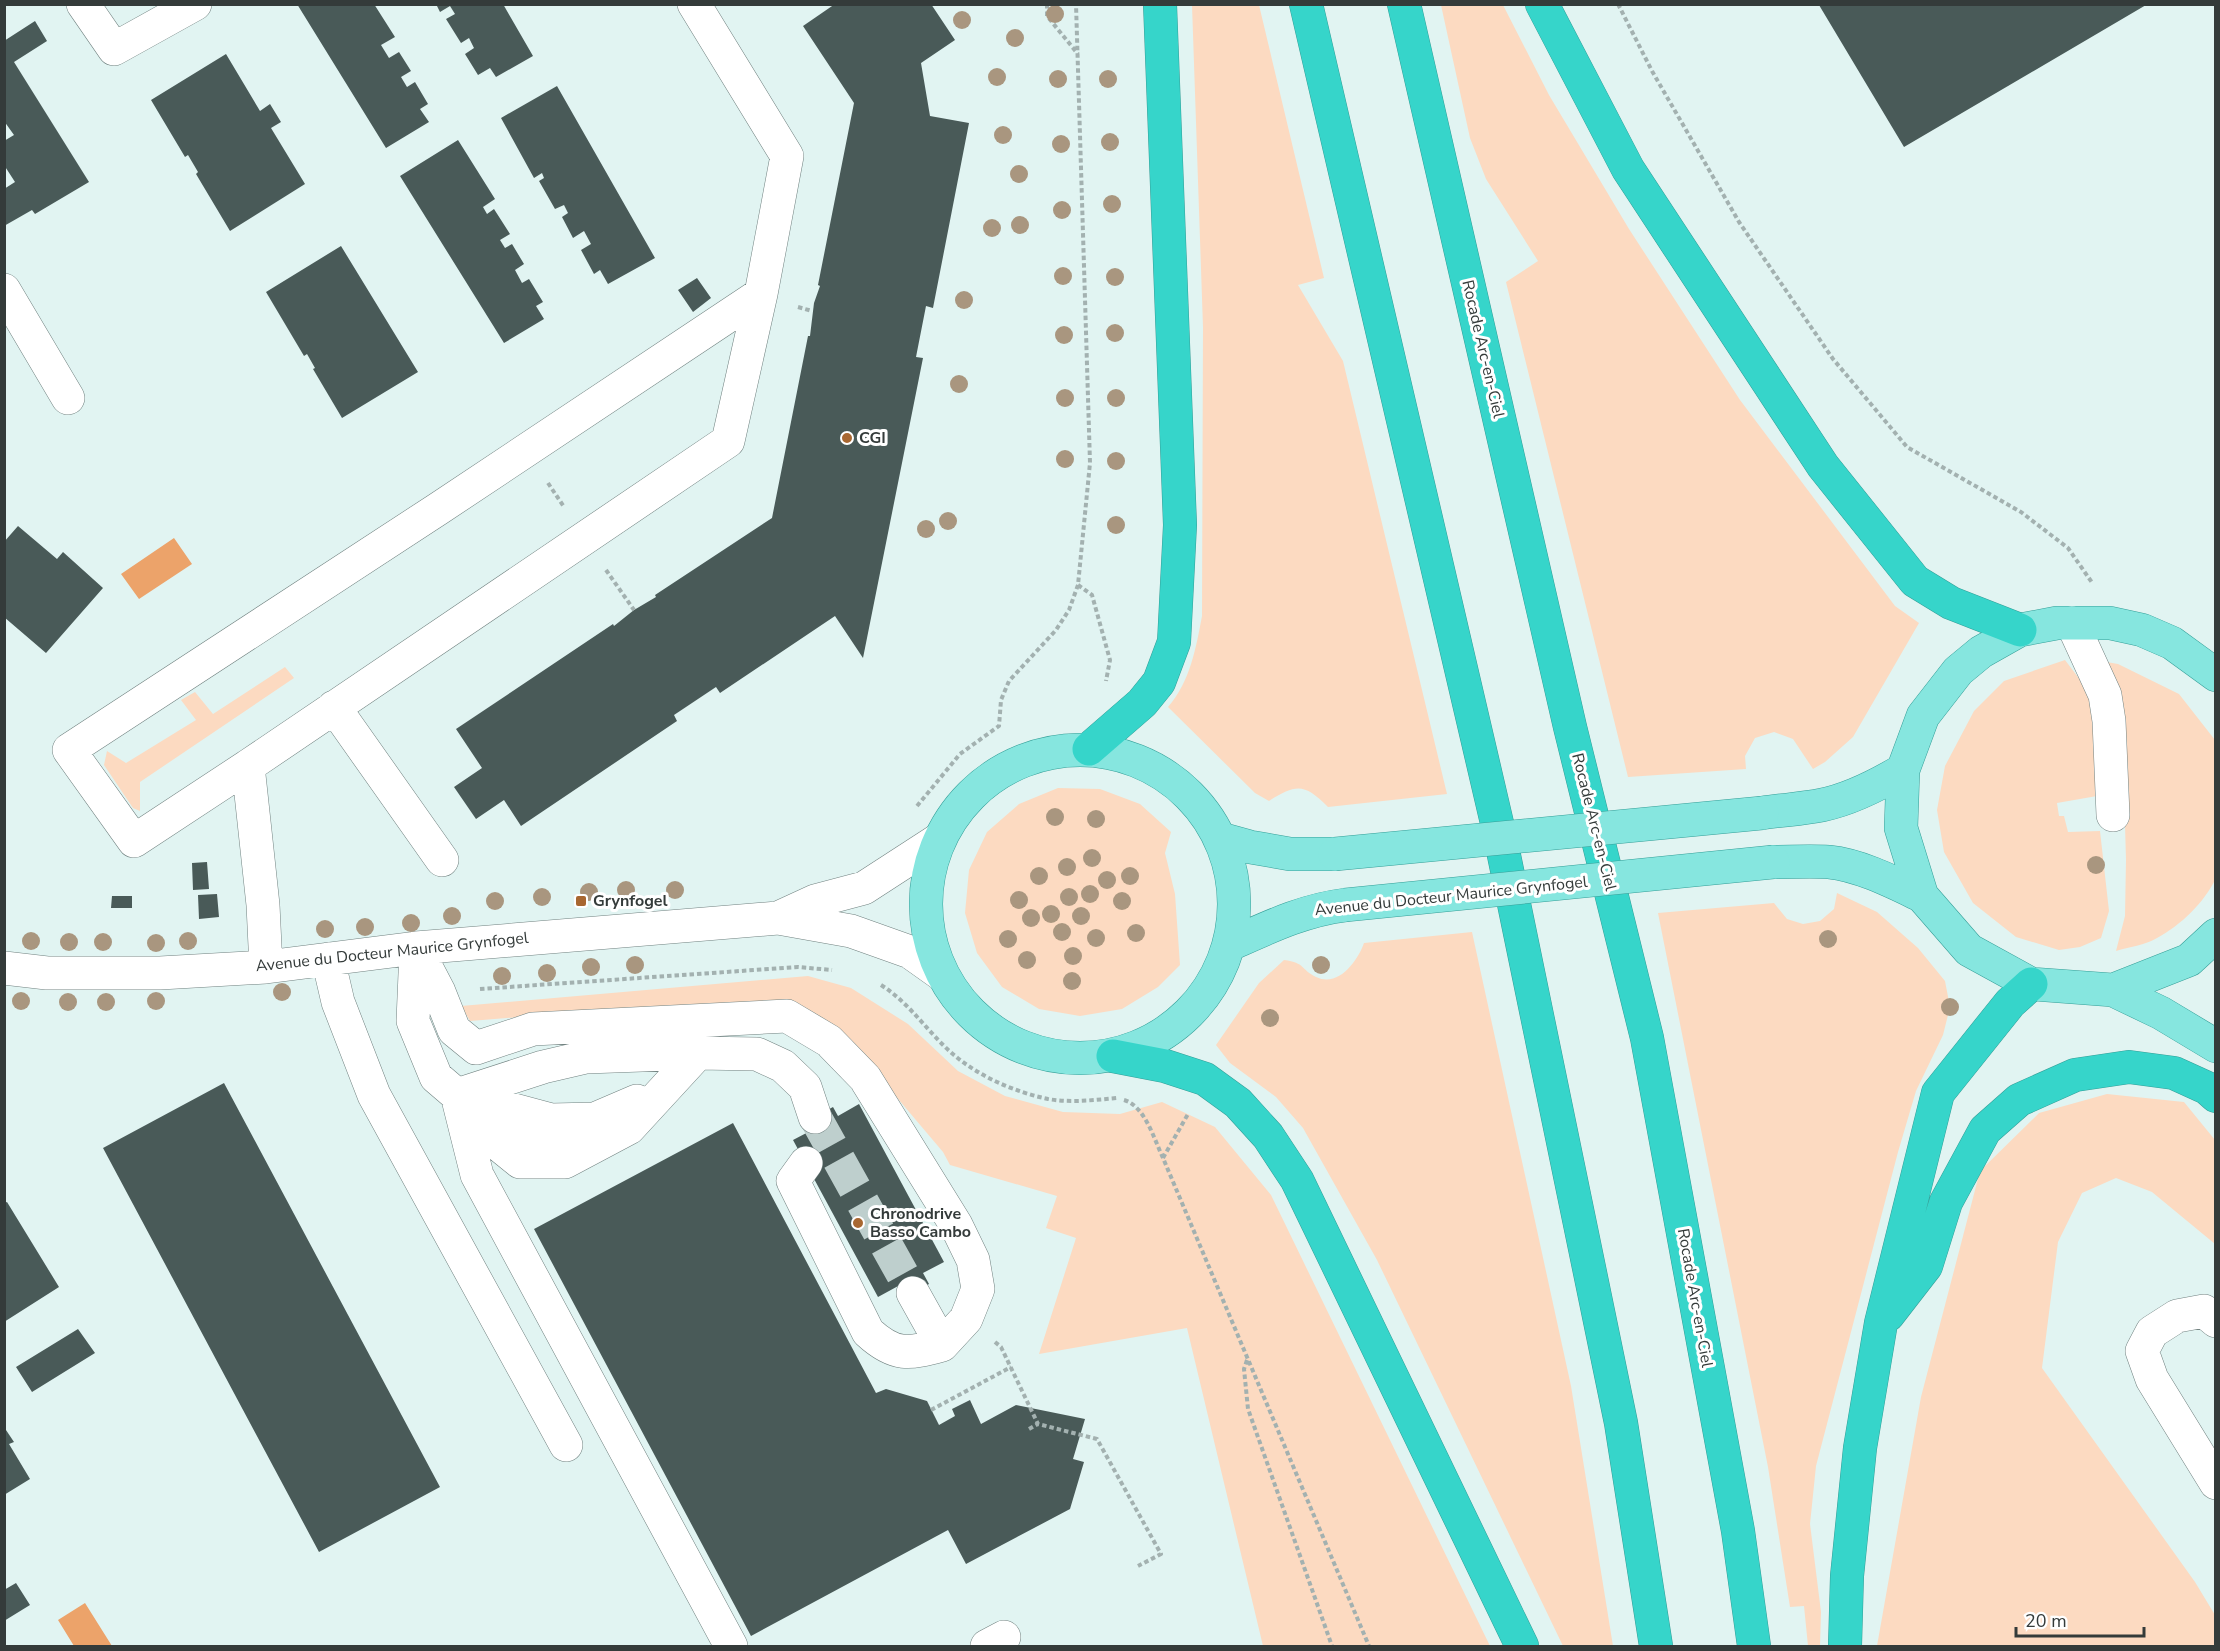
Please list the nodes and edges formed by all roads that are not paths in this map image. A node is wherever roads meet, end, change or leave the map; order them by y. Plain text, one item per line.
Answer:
1 (83, 4) edge
2 (195, 4) edge
3 (1160, 4) edge
4 (1305, 4) edge
5 (1404, 4) edge
6 (1542, 4) edge
7 (696, 5) edge
8 (4, 290) edge
9 (761, 294) junction
10 (68, 398) dead end
11 (2072, 623) junction
12 (2020, 630) junction
13 (2210, 665) edge
14 (334, 708) junction
15 (1089, 749) junction
16 (248, 766) junction
17 (1903, 770) junction
18 (2113, 815) dead end
19 (1221, 839) junction
20 (938, 840) junction
21 (442, 860) dead end
22 (1922, 896) junction
23 (778, 918) junction
24 (2216, 935) edge
25 (1231, 944) junction
26 (416, 948) junction
27 (328, 959) junction
28 (266, 967) junction
29 (4, 968) edge
30 (941, 974) junction
31 (2031, 984) junction
32 (2113, 990) junction
33 (2216, 1046) edge
34 (698, 1053) junction
35 (1113, 1056) junction
36 (457, 1095) junction
37 (2216, 1096) edge
38 (815, 1117) tunnel mouth
39 (806, 1163) dead end
40 (913, 1293) tunnel mouth
41 (2216, 1321) edge
42 (1881, 1323) junction
43 (942, 1345) junction
44 (566, 1445) dead end
45 (2216, 1483) edge
46 (731, 1647) edge
47 (1522, 1647) edge
48 (1656, 1647) edge
49 (1754, 1647) edge
50 (1845, 1647) edge

1 - 2 street
3 - 15 highway
4 - 48 highway
5 - 49 highway, Rocade Arc-en-Ciel
6 - 12 highway
7 - 9 street
8 - 10 street
9 - 14 street
9 - 16 street
11 - 12 main road
11 - 13 main road
11 - 18 street
12 - 17 main road
14 - 16 street
14 - 21 street
15 - 19 main road
15 - 20 main road
16 - 28 street
17 - 19 main road, bridge
17 - 22 main road
19 - 25 main road
20 - 23 street, Avenue du Docteur Maurice Grynfogel
20 - 30 main road
22 - 25 main road, Avenue du Docteur Maurice Grynfogel, bridge
22 - 31 main road
23 - 26 street, Avenue du Docteur Maurice Grynfogel
23 - 30 street, Avenue du Docteur Maurice Grynfogel
24 - 32 main road
25 - 35 main road
26 - 27 street, Avenue du Docteur Maurice Grynfogel
26 - 36 street
26 - 43 street
27 - 28 street, Avenue du Docteur Maurice Grynfogel
27 - 44 street
28 - 29 street, Avenue du Docteur Maurice Grynfogel
30 - 35 main road
31 - 32 main road
31 - 42 highway
32 - 33 main road
34 - 36 street
34 - 36 street
34 - 36 street
34 - 38 street
35 - 47 highway
36 - 46 street
37 - 42 highway
39 - 43 street
40 - 43 street
41 - 45 street
42 - 50 highway

